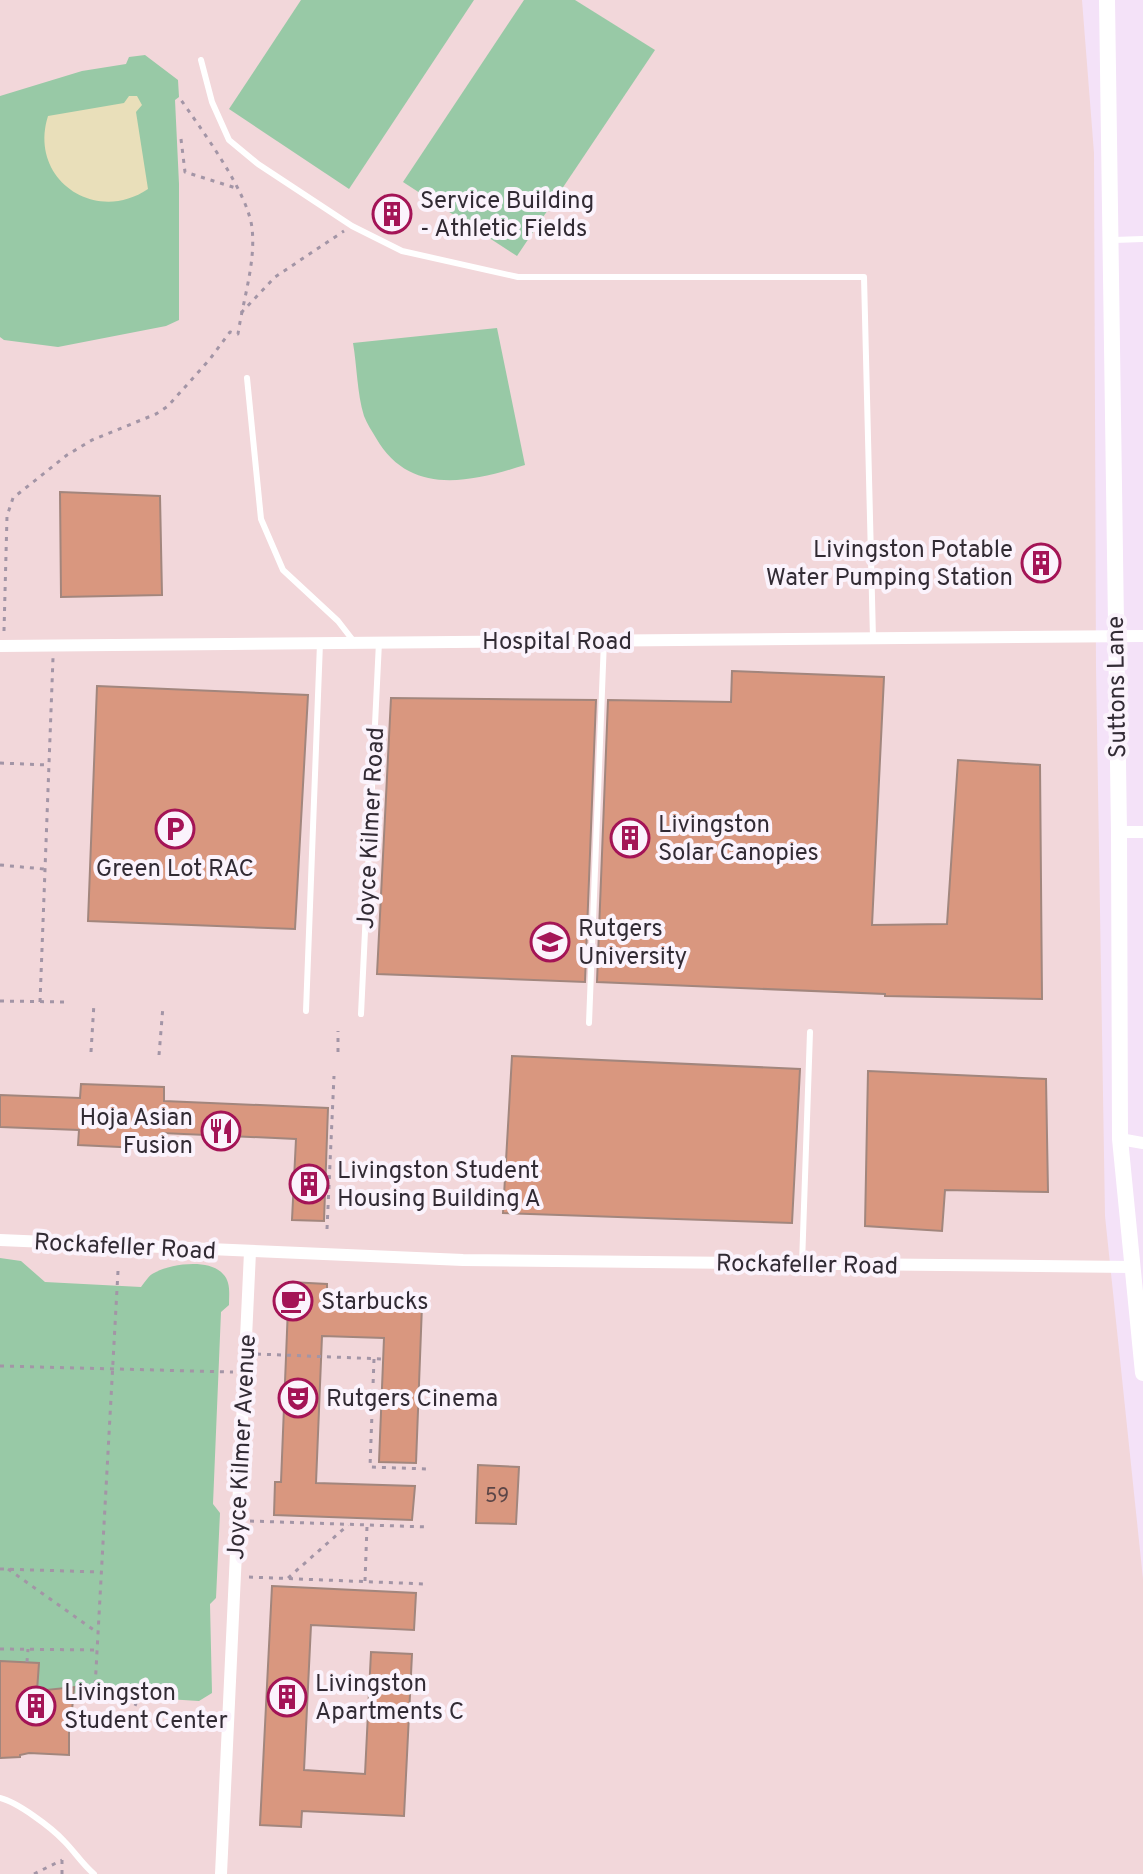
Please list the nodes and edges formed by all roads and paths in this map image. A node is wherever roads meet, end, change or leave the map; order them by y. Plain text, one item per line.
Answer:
1 (1107, 0) edge
2 (201, 60) dead end
3 (179, 97) dead end
4 (181, 139) dead end
5 (236, 188) junction
6 (352, 226) junction
7 (1143, 239) edge
8 (1110, 240) junction
9 (241, 313) junction
10 (247, 378) dead end
11 (4, 631) dead end
12 (1115, 636) junction
13 (1143, 636) edge
14 (873, 638) junction
15 (604, 640) junction
16 (379, 642) junction
17 (320, 643) junction
18 (355, 643) junction
19 (0, 646) edge
20 (53, 656) dead end
21 (0, 763) edge
22 (49, 765) junction
23 (1119, 832) junction
24 (1143, 832) edge
25 (0, 865) edge
26 (45, 869) junction
27 (0, 1001) edge
28 (40, 1002) junction
29 (65, 1002) dead end
30 (94, 1003) dead end
31 (163, 1006) dead end
32 (306, 1011) dead end
33 (361, 1014) dead end
34 (589, 1023) dead end
35 (338, 1031) dead end
36 (810, 1032) dead end
37 (91, 1052) dead end
38 (338, 1052) dead end
39 (159, 1055) dead end
40 (334, 1076) dead end
41 (1120, 1139) junction
42 (1143, 1143) edge
43 (327, 1229) dead end
44 (0, 1240) edge
45 (250, 1252) junction
46 (802, 1264) junction
47 (1131, 1267) junction
48 (118, 1271) dead end
49 (246, 1354) junction
50 (374, 1359) junction
51 (383, 1359) dead end
52 (0, 1366) edge
53 (112, 1369) junction
54 (245, 1372) junction
55 (1143, 1373) edge
56 (429, 1469) dead end
57 (238, 1521) junction
58 (348, 1525) junction
59 (367, 1526) junction
60 (428, 1527) dead end
61 (0, 1569) edge
62 (8, 1569) junction
63 (100, 1572) junction
64 (235, 1577) junction
65 (286, 1579) junction
66 (365, 1581) junction
67 (425, 1584) dead end
68 (98, 1633) junction
69 (0, 1649) edge
70 (28, 1649) junction
71 (97, 1650) junction
72 (27, 1662) dead end
73 (137, 1705) dead end
74 (0, 1798) edge
75 (62, 1860) dead end
76 (34, 1874) edge
77 (94, 1874) edge
78 (221, 1874) edge

1 - 8 street, Suttons Lane
2 - 6 lane
3 - 5 path
4 - 5 path
5 - 9 path
6 - 9 path
6 - 14 lane
7 - 8 lane
8 - 12 street, Suttons Lane
9 - 11 path
10 - 18 lane
12 - 13 street, Hospital Road
12 - 14 street, Hospital Road
12 - 23 street, Suttons Lane
14 - 15 street, Hospital Road
15 - 16 street, Hospital Road
15 - 34 lane
16 - 18 street, Hospital Road
16 - 33 lane, Joyce Kilmer Road
17 - 18 street, Hospital Road
17 - 19 street, Hospital Road
17 - 32 lane
20 - 22 path
21 - 22 path
22 - 26 path
23 - 24 street
23 - 41 street, Suttons Lane
25 - 26 path
26 - 28 path
27 - 28 path
28 - 29 path
30 - 37 path
31 - 39 path
35 - 38 path
36 - 46 lane
40 - 43 path
41 - 42 street
41 - 47 street, Suttons Lane
44 - 45 street, Rockafeller Road
45 - 46 street, Rockafeller Road
45 - 49 street, Joyce Kilmer Avenue
46 - 47 street, Rockafeller Road
47 - 55 street, Suttons Lane
48 - 53 path
49 - 50 path
49 - 54 street, Joyce Kilmer Avenue
50 - 51 path
50 - 56 path
52 - 53 path
53 - 54 path
53 - 63 path
54 - 57 street, Joyce Kilmer Avenue
57 - 58 path
57 - 64 street, Joyce Kilmer Avenue
58 - 59 path
58 - 65 path
59 - 60 path
59 - 66 path
61 - 62 path
62 - 63 path
62 - 68 path
63 - 68 path
64 - 65 path
64 - 78 street, Joyce Kilmer Avenue
65 - 66 path
66 - 67 path
68 - 71 path
69 - 70 path
70 - 71 path
70 - 72 path
71 - 73 path
74 - 77 lane
75 - 76 path

